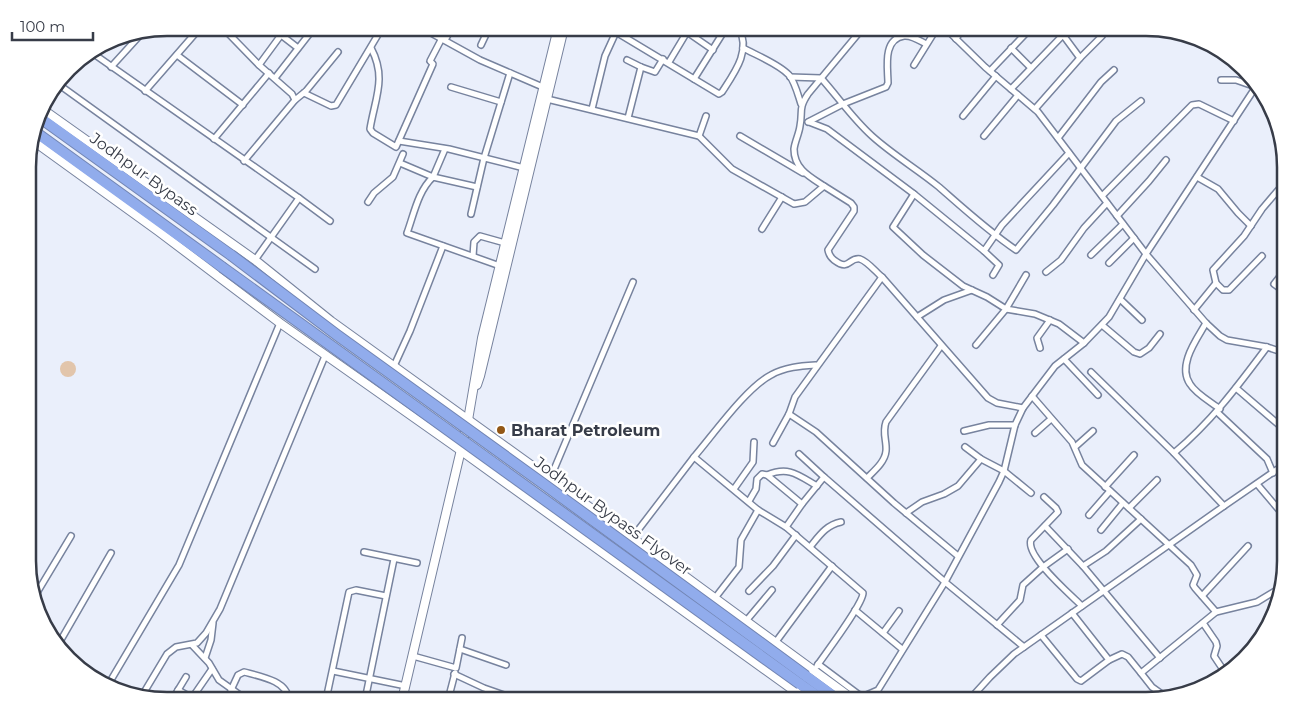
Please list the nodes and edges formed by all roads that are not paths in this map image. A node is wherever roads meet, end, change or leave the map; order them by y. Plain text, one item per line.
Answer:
1 (684, 36) edge
2 (693, 36) edge
3 (721, 36) edge
4 (741, 36) edge
5 (855, 36) edge
6 (904, 36) edge
7 (906, 36) edge
8 (932, 36) edge
9 (953, 36) edge
10 (958, 36) edge
11 (1023, 36) edge
12 (1062, 36) edge
13 (1064, 36) edge
14 (1102, 36) dead end
15 (192, 37) edge
16 (233, 37) edge
17 (280, 37) edge
18 (283, 37) edge
19 (307, 37) edge
20 (377, 37) edge
21 (439, 37) edge
22 (485, 37) edge
23 (556, 37) edge
24 (561, 37) edge
25 (614, 37) edge
26 (627, 37) edge
27 (444, 39) junction
28 (956, 39) junction
29 (134, 41) edge
30 (926, 44) junction
31 (482, 45) dead end
32 (298, 48) junction
33 (371, 48) junction
34 (743, 48) junction
35 (1011, 48) junction
36 (713, 50) junction
37 (338, 52) dead end
38 (177, 55) junction
39 (98, 57) edge
40 (1080, 58) junction
41 (663, 59) junction
42 (627, 60) dead end
43 (669, 62) junction
44 (260, 65) junction
45 (914, 65) dead end
46 (111, 66) junction
47 (640, 67) junction
48 (1031, 68) junction
49 (1114, 70) dead end
50 (990, 71) junction
51 (510, 72) junction
52 (269, 73) junction
53 (996, 76) junction
54 (790, 77) junction
55 (275, 78) junction
56 (821, 78) junction
57 (694, 79) junction
58 (1222, 80) dead end
59 (1245, 83) edge
60 (451, 87) dead end
61 (64, 88) edge
62 (546, 89) junction
63 (1011, 89) junction
64 (145, 91) junction
65 (1252, 92) edge
66 (304, 93) junction
67 (1018, 95) junction
68 (547, 99) junction
69 (295, 100) junction
70 (1141, 101) dead end
71 (501, 102) junction
72 (801, 104) junction
73 (843, 104) junction
74 (243, 105) junction
75 (592, 109) junction
76 (1035, 109) junction
77 (48, 113) edge
78 (706, 116) dead end
79 (963, 116) dead end
80 (628, 118) junction
81 (801, 120) junction
82 (1234, 121) junction
83 (44, 122) edge
84 (808, 122) junction
85 (40, 136) edge
86 (699, 136) junction
87 (740, 136) dead end
88 (984, 136) dead end
89 (1058, 138) junction
90 (214, 140) junction
91 (399, 141) junction
92 (38, 145) edge
93 (445, 149) junction
94 (1069, 153) junction
95 (403, 154) dead end
96 (484, 158) junction
97 (1166, 160) dead end
98 (244, 161) junction
99 (400, 164) junction
100 (1080, 167) junction
101 (524, 168) junction
102 (804, 174) junction
103 (433, 177) junction
104 (1197, 177) junction
105 (824, 186) junction
106 (477, 188) junction
107 (1276, 192) edge
108 (914, 194) junction
109 (1102, 196) junction
110 (299, 198) junction
111 (782, 198) junction
112 (368, 202) dead end
113 (1107, 202) junction
114 (471, 214) dead end
115 (1117, 216) junction
116 (330, 221) dead end
117 (1124, 224) junction
118 (1251, 226) junction
119 (762, 229) dead end
120 (994, 236) junction
121 (272, 237) junction
122 (1134, 238) junction
123 (505, 242) junction
124 (443, 246) junction
125 (984, 251) junction
126 (1146, 254) junction
127 (231, 255) joint
128 (1091, 255) dead end
129 (473, 256) junction
130 (1262, 256) dead end
131 (255, 260) junction
132 (1109, 263) dead end
133 (500, 266) junction
134 (222, 267) joint
135 (315, 269) dead end
136 (1046, 272) dead end
137 (993, 275) dead end
138 (1026, 275) dead end
139 (882, 277) junction
140 (633, 282) dead end
141 (1216, 282) junction
142 (973, 290) junction
143 (1120, 299) junction
144 (1006, 308) junction
145 (1194, 310) junction
146 (917, 317) junction
147 (1050, 320) junction
148 (1142, 320) dead end
149 (280, 323) junction
150 (1206, 323) junction
151 (1102, 324) junction
152 (1160, 334) dead end
153 (1084, 343) junction
154 (976, 345) dead end
155 (941, 346) junction
156 (1267, 347) junction
157 (1040, 348) dead end
158 (1276, 350) edge
159 (325, 356) junction
160 (1064, 359) junction
161 (816, 365) junction
162 (394, 366) junction
163 (1091, 372) dead end
164 (1236, 388) junction
165 (1098, 394) dead end
166 (472, 396) junction
167 (1032, 396) junction
168 (1023, 408) junction
169 (1218, 410) junction
170 (790, 414) junction
171 (1051, 419) junction
172 (468, 420) junction
173 (1276, 422) edge
174 (1015, 425) junction
175 (964, 431) dead end
176 (1093, 431) dead end
177 (1035, 433) dead end
178 (754, 442) dead end
179 (773, 443) dead end
180 (966, 446) dead end
181 (1075, 447) junction
182 (460, 450) junction
183 (1174, 453) junction
184 (799, 454) dead end
185 (1134, 455) dead end
186 (694, 457) junction
187 (981, 459) junction
188 (1004, 471) junction
189 (1276, 471) edge
190 (1273, 473) junction
191 (767, 474) junction
192 (824, 477) junction
193 (867, 478) junction
194 (550, 479) junction
195 (1157, 480) dead end
196 (1256, 484) junction
197 (817, 486) junction
198 (1105, 487) junction
199 (734, 489) junction
200 (1110, 491) junction
201 (1031, 493) dead end
202 (1044, 497) dead end
203 (749, 501) junction
204 (1123, 503) junction
205 (802, 504) junction
206 (1224, 506) junction
207 (1276, 507) edge
208 (1129, 508) junction
209 (758, 510) junction
210 (906, 514) junction
211 (1089, 515) dead end
212 (1141, 519) junction
213 (841, 522) dead end
214 (1045, 526) junction
215 (786, 528) junction
216 (1101, 530) dead end
217 (796, 535) junction
218 (71, 536) dead end
219 (632, 538) junction
220 (1169, 544) junction
221 (1248, 546) dead end
222 (810, 547) junction
223 (1068, 549) junction
224 (111, 552) dead end
225 (364, 552) dead end
226 (958, 556) junction
227 (394, 559) junction
228 (416, 564) dead end
229 (832, 566) junction
230 (1083, 566) junction
231 (1043, 567) junction
232 (945, 582) junction
233 (40, 588) edge
234 (772, 590) dead end
235 (749, 591) dead end
236 (1103, 591) junction
237 (1273, 593) edge
238 (386, 596) junction
239 (1202, 596) junction
240 (715, 598) junction
241 (1082, 606) junction
242 (855, 610) junction
243 (900, 611) dead end
244 (1216, 612) junction
245 (1072, 614) junction
246 (214, 620) junction
247 (746, 621) junction
248 (1203, 623) junction
249 (997, 625) junction
250 (883, 633) junction
251 (1041, 635) junction
252 (62, 638) edge
253 (462, 638) dead end
254 (775, 643) junction
255 (192, 645) junction
256 (1024, 648) junction
257 (460, 649) junction
258 (902, 649) junction
259 (412, 656) junction
260 (205, 658) junction
261 (1160, 658) junction
262 (1109, 660) junction
263 (506, 665) dead end
264 (1222, 667) edge
265 (212, 669) junction
266 (333, 671) junction
267 (455, 671) junction
268 (1141, 673) junction
269 (809, 674) junction
270 (186, 677) dead end
271 (369, 678) junction
272 (112, 679) edge
273 (824, 679) junction
274 (406, 686) junction
275 (145, 690) edge
276 (178, 690) joint
277 (231, 690) junction
278 (795, 691) edge
279 (825, 691) edge
280 (829, 691) edge
281 (842, 691) edge
282 (851, 691) edge
283 (875, 691) edge
284 (977, 691) edge
285 (1158, 691) edge
286 (182, 692) edge
287 (198, 692) edge
288 (234, 692) edge
289 (286, 692) edge
290 (329, 692) edge
291 (366, 692) edge
292 (404, 692) edge
293 (450, 692) edge
294 (491, 692) edge

1 - 43 street
2 - 36 street
3 - 36 street
4 - 34 street
5 - 56 street
6 - 73 street
7 - 30 street
8 - 30 street
9 - 28 street
10 - 28 street
11 - 35 street
12 - 48 street
13 - 40 street
14 - 40 street
15 - 38 street
16 - 44 street
17 - 44 street
18 - 32 street
19 - 32 street
20 - 33 street
21 - 27 street
22 - 31 street
23 - 62 street
24 - 62 street
25 - 75 street
26 - 41 street
27 - 51 street
27 - 91 street
28 - 50 street
29 - 46 street
30 - 45 street
32 - 55 street
33 - 66 street
33 - 91 street
34 - 54 street
34 - 57 street
35 - 48 street
35 - 50 street
36 - 57 street
37 - 66 street
38 - 64 street
38 - 74 street
39 - 46 street
40 - 76 street
41 - 43 street
41 - 47 street
42 - 47 street
43 - 57 street
44 - 52 street
46 - 64 street
47 - 80 street
48 - 63 street
49 - 89 street
50 - 53 street
51 - 62 street
51 - 71 street
52 - 55 street
52 - 74 street
53 - 63 street
53 - 79 street
54 - 56 street
54 - 72 street
55 - 69 street
56 - 72 street
56 - 73 street
58 - 59 street
60 - 71 street
61 - 121 street
62 - 68 street
62 - 101 street
63 - 67 street
64 - 90 street
65 - 82 street
66 - 69 street
67 - 76 street
67 - 88 street
68 - 75 street
68 - 166 street
69 - 98 street
70 - 100 street
71 - 96 street
72 - 81 street
73 - 84 street
73 - 120 street
74 - 90 street
75 - 80 street
76 - 89 street
77 - 131 street
78 - 86 street
80 - 86 street
81 - 84 street
81 - 102 street
82 - 104 street
82 - 109 street
83 - 127 highway, Jodhpur Bypass
84 - 108 street
85 - 134 highway, Jodhpur Bypass
86 - 111 street
87 - 102 street
89 - 94 street
90 - 98 street
91 - 93 street
92 - 149 street
93 - 96 street
93 - 103 street
94 - 100 street
94 - 120 street
95 - 99 street
96 - 101 street
96 - 106 street
97 - 115 street
98 - 110 street
99 - 103 street
99 - 112 street
100 - 109 street
100 - 120 street
101 - 123 street
102 - 105 street
103 - 106 street
103 - 124 street
104 - 118 street
104 - 126 street
105 - 111 street
105 - 139 street
106 - 114 street
107 - 118 street
108 - 125 street
108 - 142 street
109 - 113 street
110 - 116 street
110 - 121 street
111 - 119 street
113 - 115 street
113 - 136 street
115 - 117 street
117 - 122 street
117 - 128 street
118 - 141 street
120 - 125 street
121 - 131 street
121 - 135 street
122 - 126 street
122 - 132 street
123 - 129 street
123 - 133 street
124 - 129 street
124 - 162 street
125 - 137 street
126 - 143 street
126 - 145 street
127 - 269 highway, Jodhpur Bypass Flyover, bridge
129 - 133 street
130 - 141 street
131 - 162 street
133 - 166 street
134 - 269 highway, Jodhpur Bypass Flyover, bridge
138 - 144 street
139 - 146 street
139 - 161 street
140 - 194 street
141 - 145 street
142 - 144 street
142 - 146 street
143 - 148 street
143 - 151 street
144 - 147 street
144 - 154 street
145 - 150 street
146 - 155 street
147 - 153 street
147 - 157 street
149 - 159 street
149 - 272 street
150 - 156 street
150 - 169 street
151 - 152 street
151 - 153 street
153 - 160 street
155 - 168 street
155 - 193 street
156 - 158 street
156 - 164 street
159 - 182 street
159 - 246 street
160 - 165 street
160 - 167 street
161 - 170 street
161 - 186 street
162 - 172 street
163 - 183 street
164 - 169 street
164 - 173 street
166 - 172 street
167 - 168 street
167 - 171 street
168 - 174 street
169 - 183 street
169 - 190 street
170 - 179 street
170 - 193 street
171 - 177 street
171 - 181 street
172 - 182 street
172 - 194 street
174 - 175 street
174 - 188 street
176 - 181 street
178 - 199 street
180 - 187 street
181 - 198 street
182 - 259 street
182 - 278 street
183 - 206 street
184 - 192 street
185 - 198 street
186 - 199 street
186 - 219 street
187 - 188 street
187 - 210 street
188 - 201 street
188 - 226 street
189 - 190 street
190 - 196 street
191 - 197 street
191 - 203 street
191 - 205 street
192 - 197 street
192 - 232 street
193 - 210 street
194 - 219 street
195 - 208 street
196 - 206 street
196 - 207 street
197 - 205 street
198 - 200 street
199 - 203 street
200 - 204 street
200 - 211 street
202 - 214 street
203 - 209 street
204 - 208 street
204 - 216 street
205 - 215 street
206 - 220 street
208 - 212 street
209 - 215 street
209 - 240 street
210 - 226 street
212 - 220 street
212 - 230 street
213 - 222 street
214 - 223 street
214 - 231 street
215 - 217 street
217 - 222 street
217 - 235 street
218 - 233 street
219 - 240 street
220 - 236 street
220 - 239 street
221 - 239 street
222 - 229 street
223 - 230 street
223 - 231 street
224 - 252 street
225 - 227 street
226 - 232 street
227 - 228 street
227 - 238 street
229 - 242 street
229 - 254 street
230 - 236 street
231 - 241 street
231 - 249 street
232 - 249 street
232 - 258 street
234 - 247 street
236 - 241 street
236 - 261 street
237 - 244 street
238 - 266 street
238 - 271 street
239 - 244 street
240 - 247 street
241 - 245 street
242 - 250 street
242 - 269 street
243 - 250 street
244 - 248 street
245 - 251 street
245 - 262 street
246 - 255 street
246 - 260 street
247 - 254 street
248 - 261 street
248 - 264 street
249 - 256 street
250 - 258 street
251 - 256 street
251 - 262 street
253 - 257 street
254 - 269 street
255 - 260 street
255 - 275 street
256 - 284 street
257 - 263 street
257 - 267 street
258 - 283 street
259 - 267 street
259 - 274 street
260 - 265 street
261 - 268 street
262 - 268 street
265 - 277 street
265 - 287 street
266 - 271 street
266 - 290 street
267 - 293 street
267 - 294 street
268 - 285 street
269 - 273 street
269 - 279 highway, Jodhpur Bypass Flyover
269 - 282 street
270 - 276 street
271 - 274 street
271 - 291 street
273 - 280 highway
273 - 281 street
274 - 292 street
276 - 286 street
277 - 288 street
277 - 289 street

